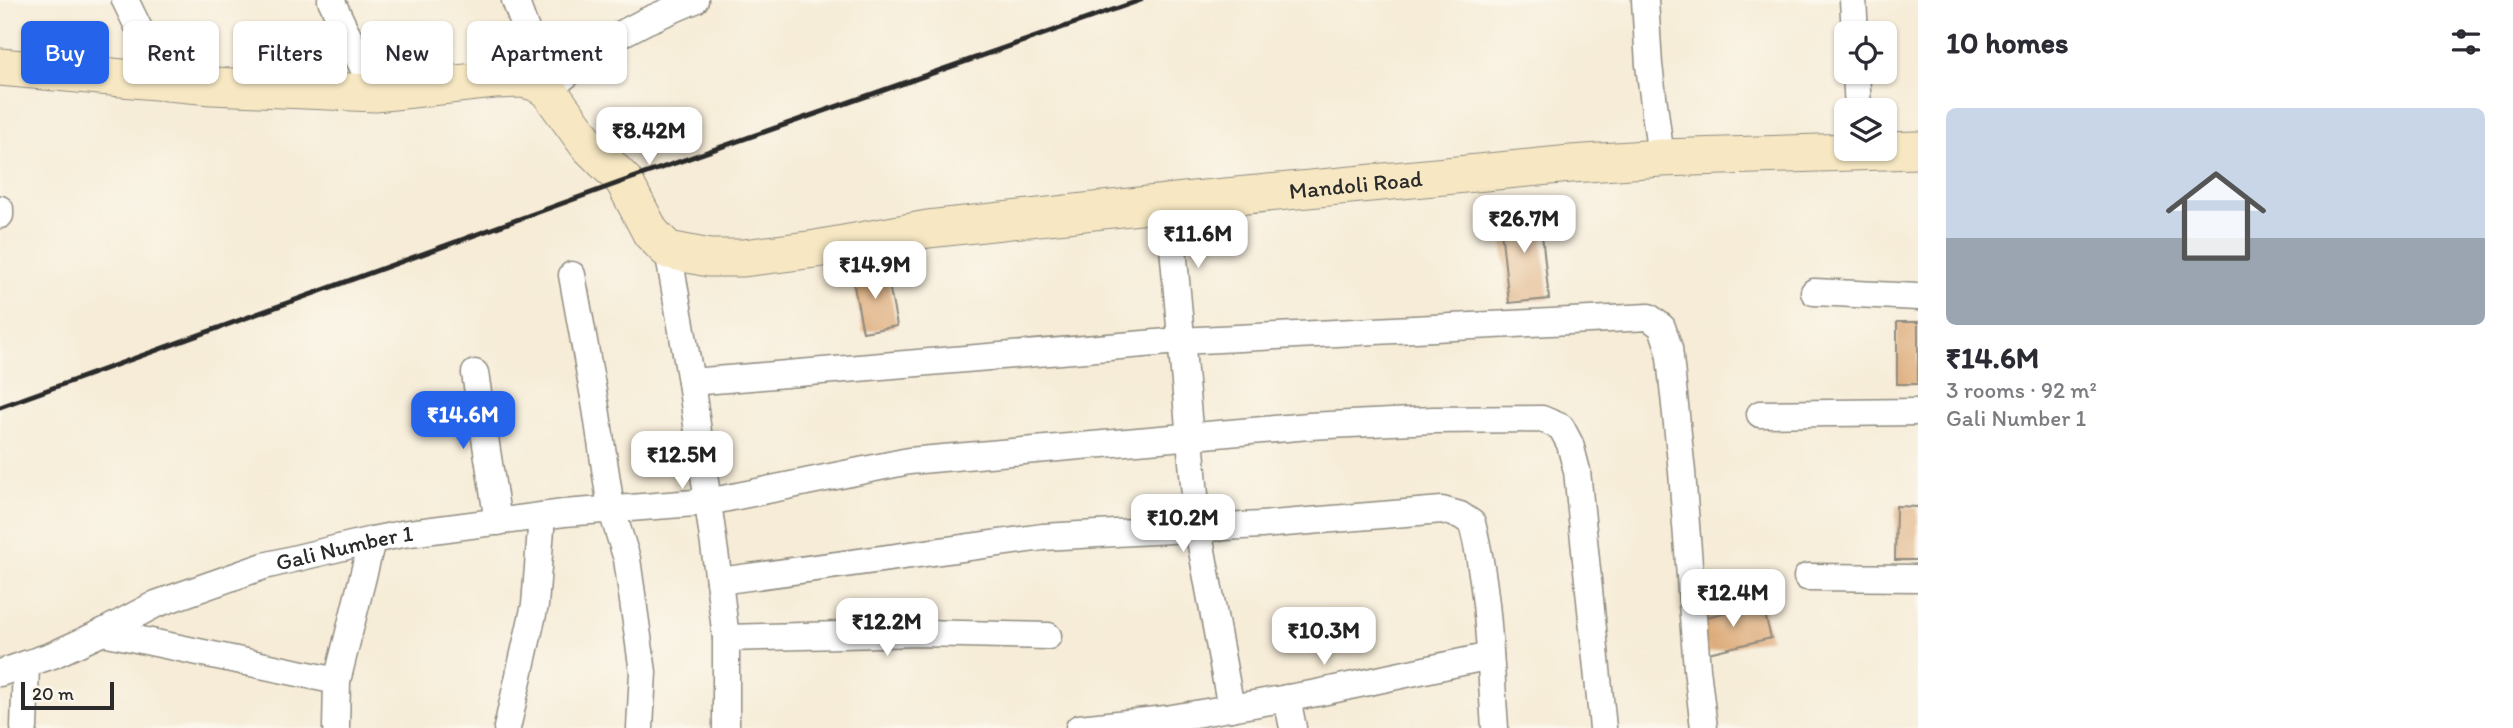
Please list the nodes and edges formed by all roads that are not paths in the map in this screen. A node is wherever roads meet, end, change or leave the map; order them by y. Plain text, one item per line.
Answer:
1 (125, 0) edge
2 (331, 0) edge
3 (515, 0) edge
4 (695, 0) edge
5 (1645, 0) edge
6 (1853, 0) edge
7 (642, 10) edge
8 (135, 21) edge
9 (1854, 21) edge
10 (0, 67) edge
11 (123, 78) edge
12 (188, 84) edge
13 (375, 93) junction
14 (554, 98) junction
15 (1897, 150) edge
16 (1918, 150) edge
17 (1834, 151) edge
18 (1661, 158) junction
19 (1169, 202) junction
20 (0, 209) edge
21 (0, 215) edge
22 (668, 250) junction
23 (572, 275) dead end
24 (1814, 292) dead end
25 (1918, 298) edge
26 (1180, 341) junction
27 (475, 373) dead end
28 (691, 382) junction
29 (1918, 412) edge
30 (1760, 414) dead end
31 (1191, 438) junction
32 (708, 502) junction
33 (611, 508) junction
34 (542, 516) junction
35 (498, 522) junction
36 (1198, 529) junction
37 (372, 540) junction
38 (1807, 577) dead end
39 (1918, 578) edge
40 (719, 581) junction
41 (103, 632) junction
42 (1048, 636) dead end
43 (726, 638) junction
44 (1490, 656) junction
45 (26, 664) junction
46 (0, 673) edge
47 (337, 681) junction
48 (1287, 698) junction
49 (1231, 708) junction
50 (24, 728) edge
51 (335, 728) edge
52 (507, 728) edge
53 (640, 728) edge
54 (726, 728) edge
55 (1079, 728) edge
56 (1293, 728) edge
57 (1494, 728) edge
58 (1603, 728) edge
59 (1704, 728) edge

1 - 8 street
2 - 13 street
3 - 14 street
4 - 7 street
5 - 18 street
6 - 9 street
7 - 14 street
10 - 11 street
12 - 13 street
13 - 14 street
14 - 22 street
15 - 16 street, Mandoli Road
17 - 18 street, Mandoli Road
18 - 19 street, Mandoli Road
19 - 22 street, Mandoli Road
19 - 26 street
20 - 21 street
22 - 28 street
23 - 33 street
24 - 25 street
26 - 28 street
26 - 31 street
26 - 59 street
27 - 35 street
28 - 32 street
29 - 30 street
31 - 32 street, Gali Number 1
31 - 36 street
31 - 58 street, Gali Number 1
32 - 33 street, Gali Number 1
32 - 40 street
33 - 34 street, Gali Number 1
33 - 53 street
34 - 35 street, Gali Number 1
34 - 52 street
35 - 37 street, Gali Number 1
36 - 40 street
36 - 44 street
36 - 49 street
37 - 41 street, Gali Number 1
37 - 47 street
38 - 39 street
40 - 43 street
41 - 45 street, Gali Number 1
41 - 47 street
42 - 43 street
43 - 54 street
44 - 48 street
44 - 57 street
45 - 46 street, Gali Number 1
45 - 50 street
47 - 51 street
48 - 49 street
48 - 56 street
49 - 55 street

